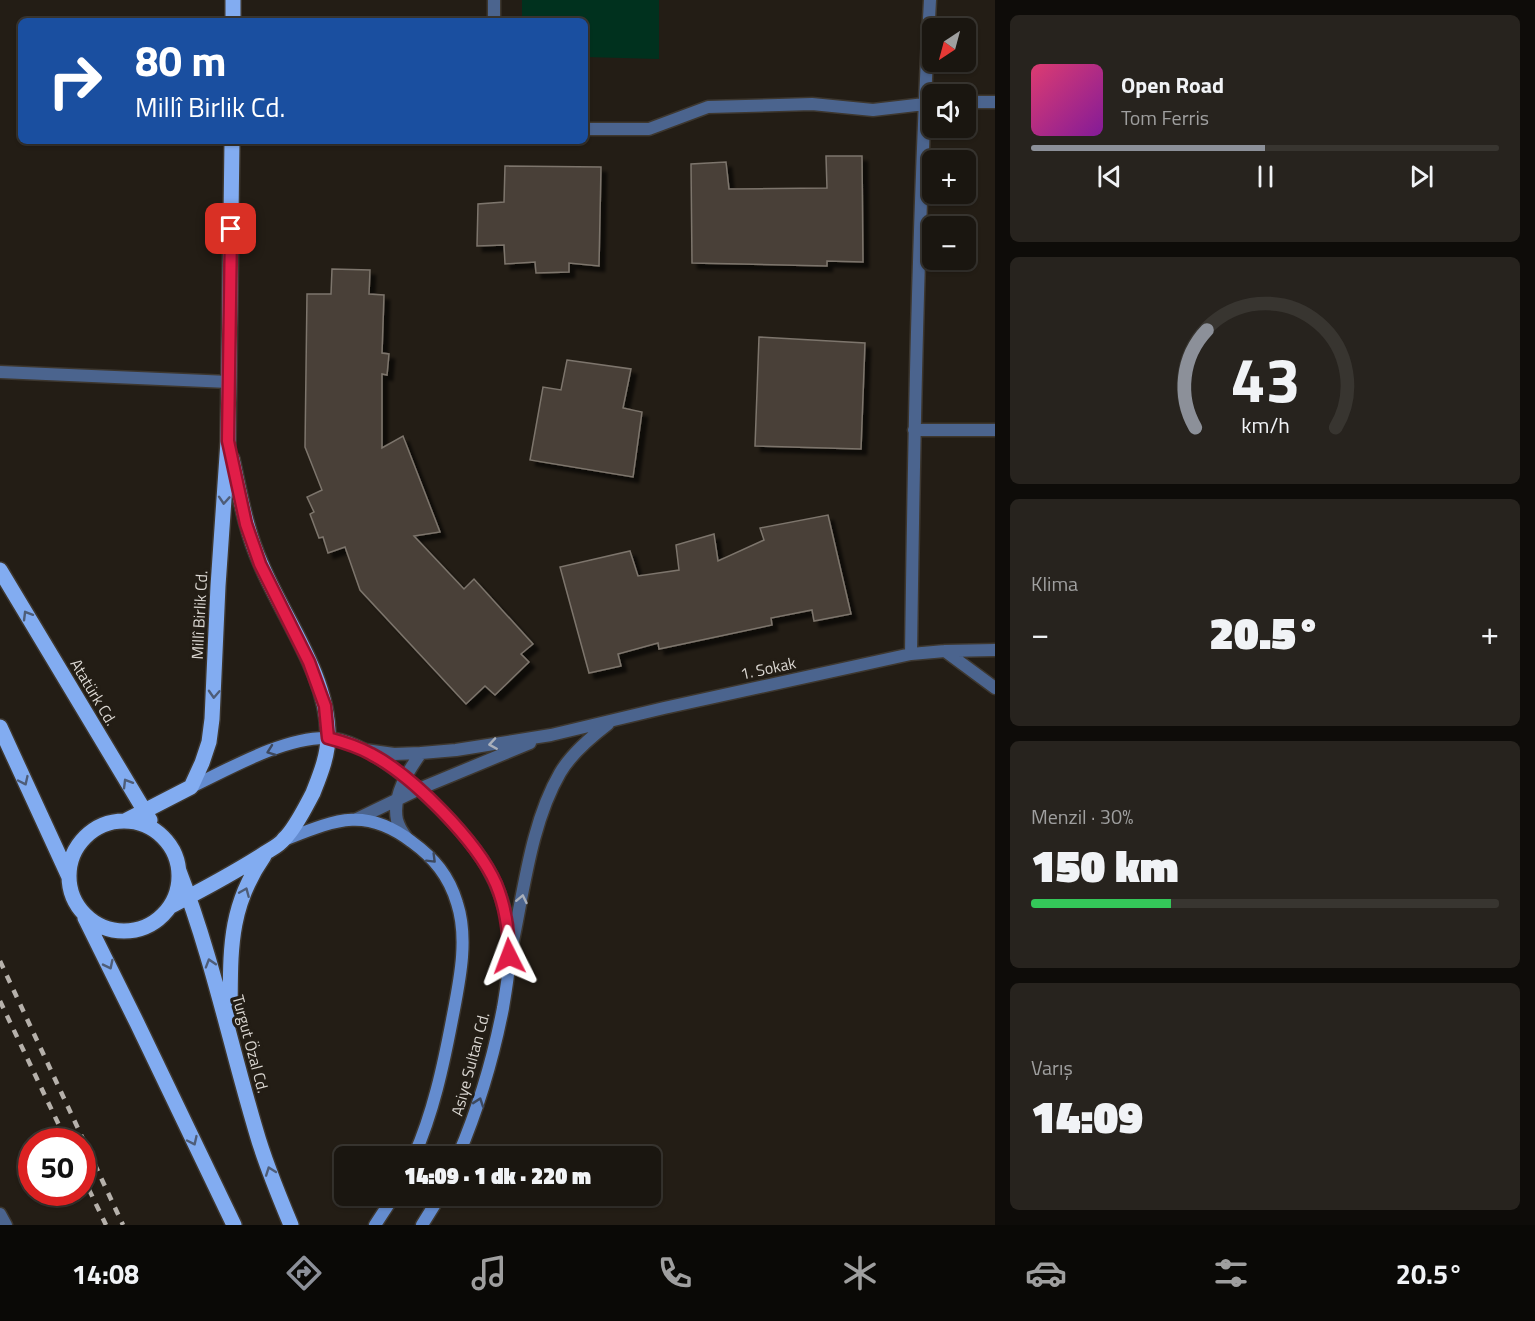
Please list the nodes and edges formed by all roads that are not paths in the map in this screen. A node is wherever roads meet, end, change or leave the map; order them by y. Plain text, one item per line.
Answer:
1 (233, 0) edge
2 (494, 0) edge
3 (930, 0) edge
4 (233, 18) edge
5 (494, 18) edge
6 (929, 84) edge
7 (976, 102) edge
8 (995, 102) edge
9 (922, 105) edge
10 (588, 129) edge
11 (927, 138) edge
12 (232, 144) edge
13 (0, 372) edge
14 (229, 382) junction
15 (914, 430) junction
16 (995, 430) edge
17 (228, 441) junction
18 (0, 570) edge
19 (995, 650) edge
20 (945, 651) junction
21 (911, 654) junction
22 (995, 688) edge
23 (613, 720) junction
24 (0, 728) edge
25 (551, 735) junction
26 (328, 738) junction
27 (363, 750) junction
28 (422, 753) junction
29 (406, 778) junction
30 (191, 787) junction
31 (419, 789) junction
32 (398, 799) junction
33 (144, 811) junction
34 (357, 819) junction
35 (125, 820) junction
36 (158, 832) junction
37 (406, 837) junction
38 (284, 840) junction
39 (269, 850) junction
40 (179, 871) junction
41 (69, 878) junction
42 (189, 896) junction
43 (171, 906) junction
44 (82, 913) junction
45 (509, 956) junction
46 (229, 1032) junction
47 (418, 1146) edge
48 (463, 1146) edge
49 (387, 1206) edge
50 (434, 1206) edge
51 (0, 1214) edge
52 (6, 1225) edge
53 (234, 1225) edge
54 (291, 1225) edge
55 (375, 1225) edge
56 (422, 1225) edge

1 - 4 main road
2 - 5 street
3 - 6 street
7 - 8 street
9 - 10 street
11 - 15 street
12 - 14 main road, Millî Birlik Cd.
13 - 14 street
14 - 17 main road, Millî Birlik Cd.
15 - 16 street
15 - 21 street
17 - 26 main road, Millî Birlik Cd.
17 -> 30 main road, Millî Birlik Cd.
33 -> 18 main road, Atatürk Cd.
19 - 20 street, 1. Sokak
20 - 21 street, 1. Sokak
20 - 22 street
21 - 23 street, 1. Sokak
23 - 25 street, 1. Sokak
45 -> 23 street
24 -> 41 main road
25 -> 28 street
25 - 31 street
26 - 27 main road, Asiye Sultan Cd.
26 -> 30 main road
26 - 38 main road, Millî Birlik Cd.
27 - 28 street
27 - 29 main road, Asiye Sultan Cd.
28 - 29 street
29 - 31 main road, Asiye Sultan Cd.
29 - 32 street
30 - 33 main road
31 - 32 street
31 - 45 main road, Asiye Sultan Cd.
32 - 34 street
32 - 37 street
33 - 35 main road
33 - 36 main road, Atatürk Cd.
34 - 37 main road, Asiye Sultan Cd.
34 - 38 main road, Asiye Sultan Cd.
35 - 36 main road
35 - 41 main road
36 - 40 main road
37 -> 47 main road, Asiye Sultan Cd.
38 - 39 main road
39 - 42 main road
46 -> 39 main road
40 - 42 main road, Turgut Özal Cd.
40 - 43 main road
41 - 44 main road
42 - 43 main road
46 -> 42 main road, Turgut Özal Cd.
43 - 44 main road
44 -> 53 main road
48 -> 45 main road, Asiye Sultan Cd.
54 -> 46 main road, Turgut Özal Cd.
49 - 55 main road
50 - 56 main road
51 - 52 street

